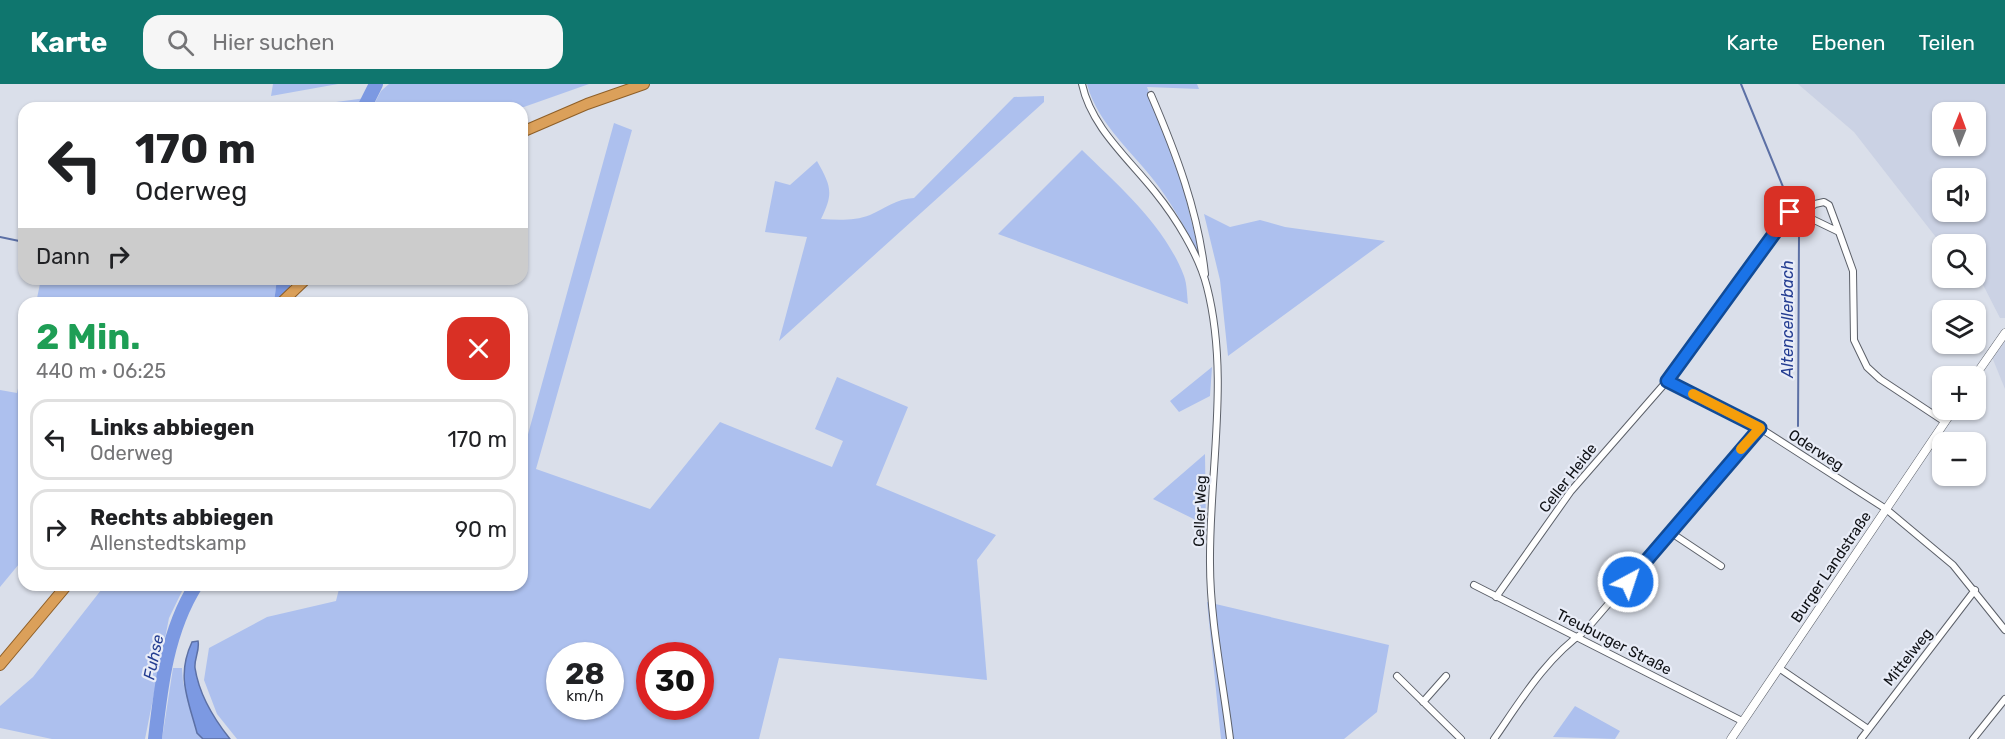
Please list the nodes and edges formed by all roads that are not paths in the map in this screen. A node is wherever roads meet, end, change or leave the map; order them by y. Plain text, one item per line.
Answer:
1 (644, 84) edge
2 (1082, 84) edge
3 (1151, 95) dead end
4 (528, 129) edge
5 (1790, 212) dead end
6 (1839, 232) junction
7 (1206, 284) junction
8 (300, 285) edge
9 (287, 297) edge
10 (2005, 333) edge
11 (1983, 366) edge
12 (1667, 381) junction
13 (1945, 422) joint
14 (1760, 428) junction
15 (1886, 509) junction
16 (1670, 532) junction
17 (1721, 566) dead end
18 (1474, 585) dead end
19 (1975, 590) junction
20 (62, 591) edge
21 (1496, 597) junction
22 (2005, 630) edge
23 (1577, 637) junction
24 (0, 665) edge
25 (1779, 668) junction
26 (1398, 676) dead end
27 (1446, 676) dead end
28 (2005, 699) edge
29 (1423, 702) junction
30 (1742, 721) junction
31 (1868, 729) junction
32 (1230, 739) edge
33 (1461, 739) edge
34 (1494, 739) edge
35 (1731, 739) edge
36 (1861, 739) edge
37 (1973, 739) edge

1 - 4 highway
2 - 7 street, Celler Weg
3 - 7 street, Celler Weg
5 - 12 street, Celler Heide
6 - 6 street
6 - 13 street
7 - 32 street, Celler Weg
8 - 9 highway
10 - 11 street
12 - 14 street, Oderweg
12 - 21 street, Celler Heide
13 - 15 street, Burger Landstraße
14 - 15 street, Oderweg
14 - 16 street
15 - 19 street, Oderweg
15 - 25 street, Burger Landstraße
16 - 17 street
16 - 23 street
18 - 21 street, Treuburger Straße
19 - 22 street, Oderweg
19 - 31 street, Mittelweg
20 - 24 highway
21 - 23 street, Treuburger Straße
23 - 30 street, Treuburger Straße
23 - 34 street
25 - 30 street, Burger Landstraße
25 - 31 street
26 - 29 street
27 - 29 street
28 - 37 street
29 - 33 street
30 - 35 street, Burger Landstraße
31 - 36 street, Mittelweg

